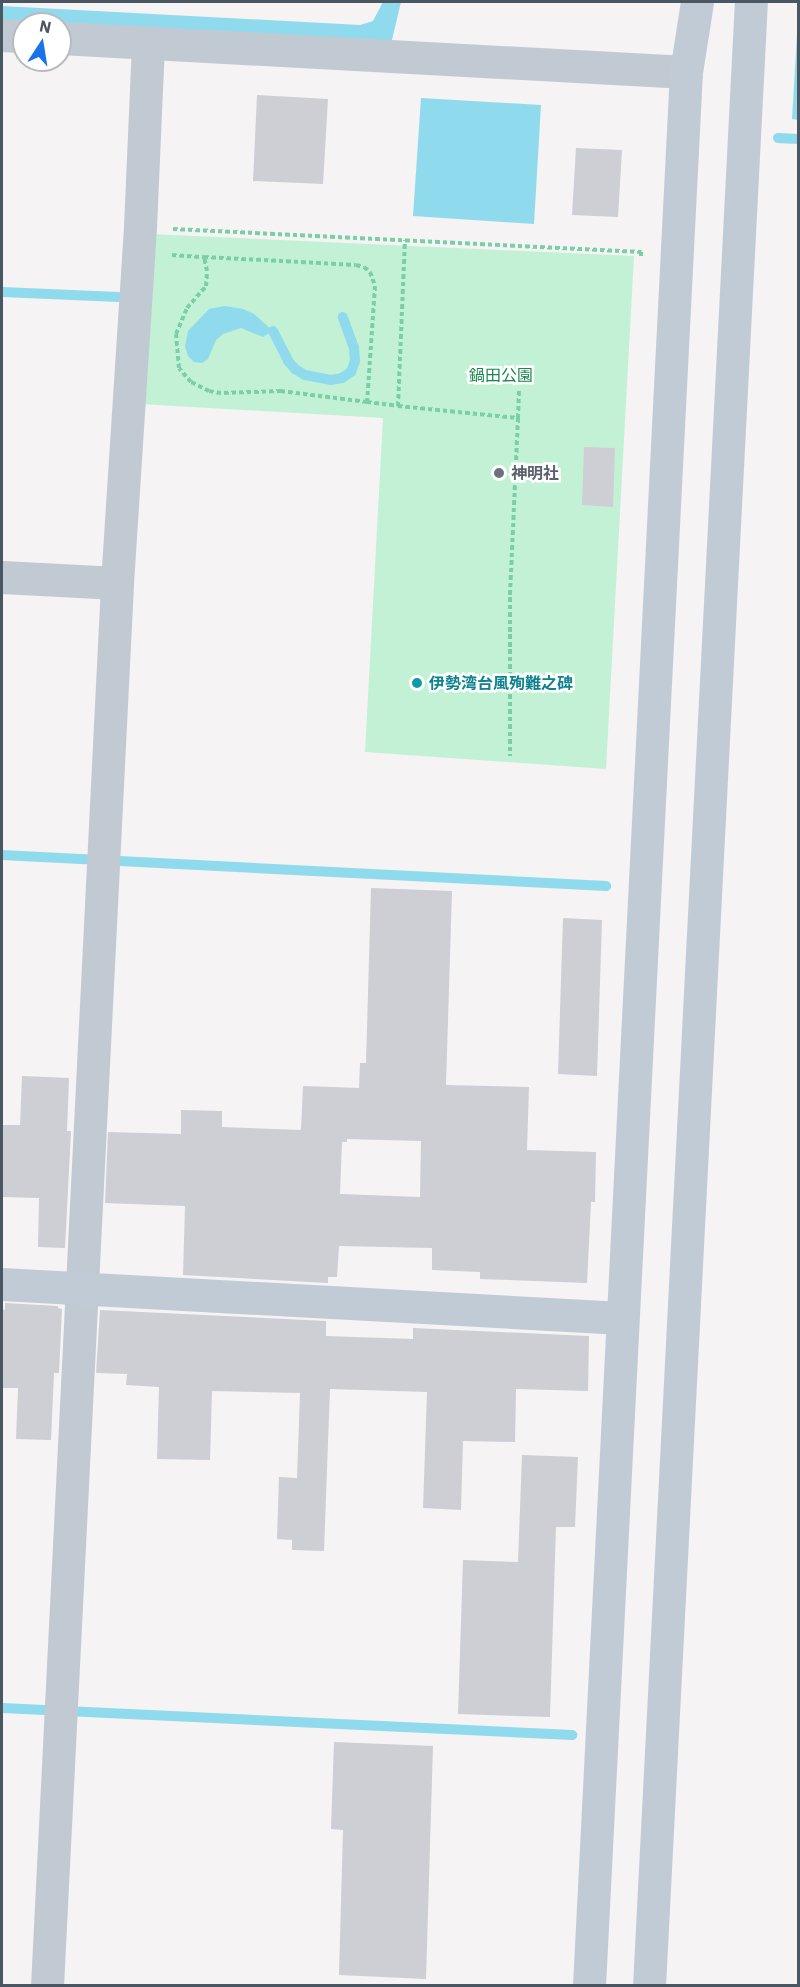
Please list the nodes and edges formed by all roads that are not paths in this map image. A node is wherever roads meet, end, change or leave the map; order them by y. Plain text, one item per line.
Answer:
1 (696, 2) edge
2 (751, 2) edge
3 (72, 39) edge
4 (148, 42) junction
5 (686, 72) junction
6 (2, 577) edge
7 (117, 583) junction
8 (2, 1284) edge
9 (83, 1288) junction
10 (622, 1318) junction
11 (47, 1986) edge
12 (589, 1986) edge
13 (649, 1986) edge

1 - 5 street
2 - 13 street
3 - 4 street
4 - 5 street
4 - 7 street
5 - 10 street
6 - 7 street
7 - 9 street
8 - 9 street
9 - 10 street
9 - 11 street
10 - 12 street

